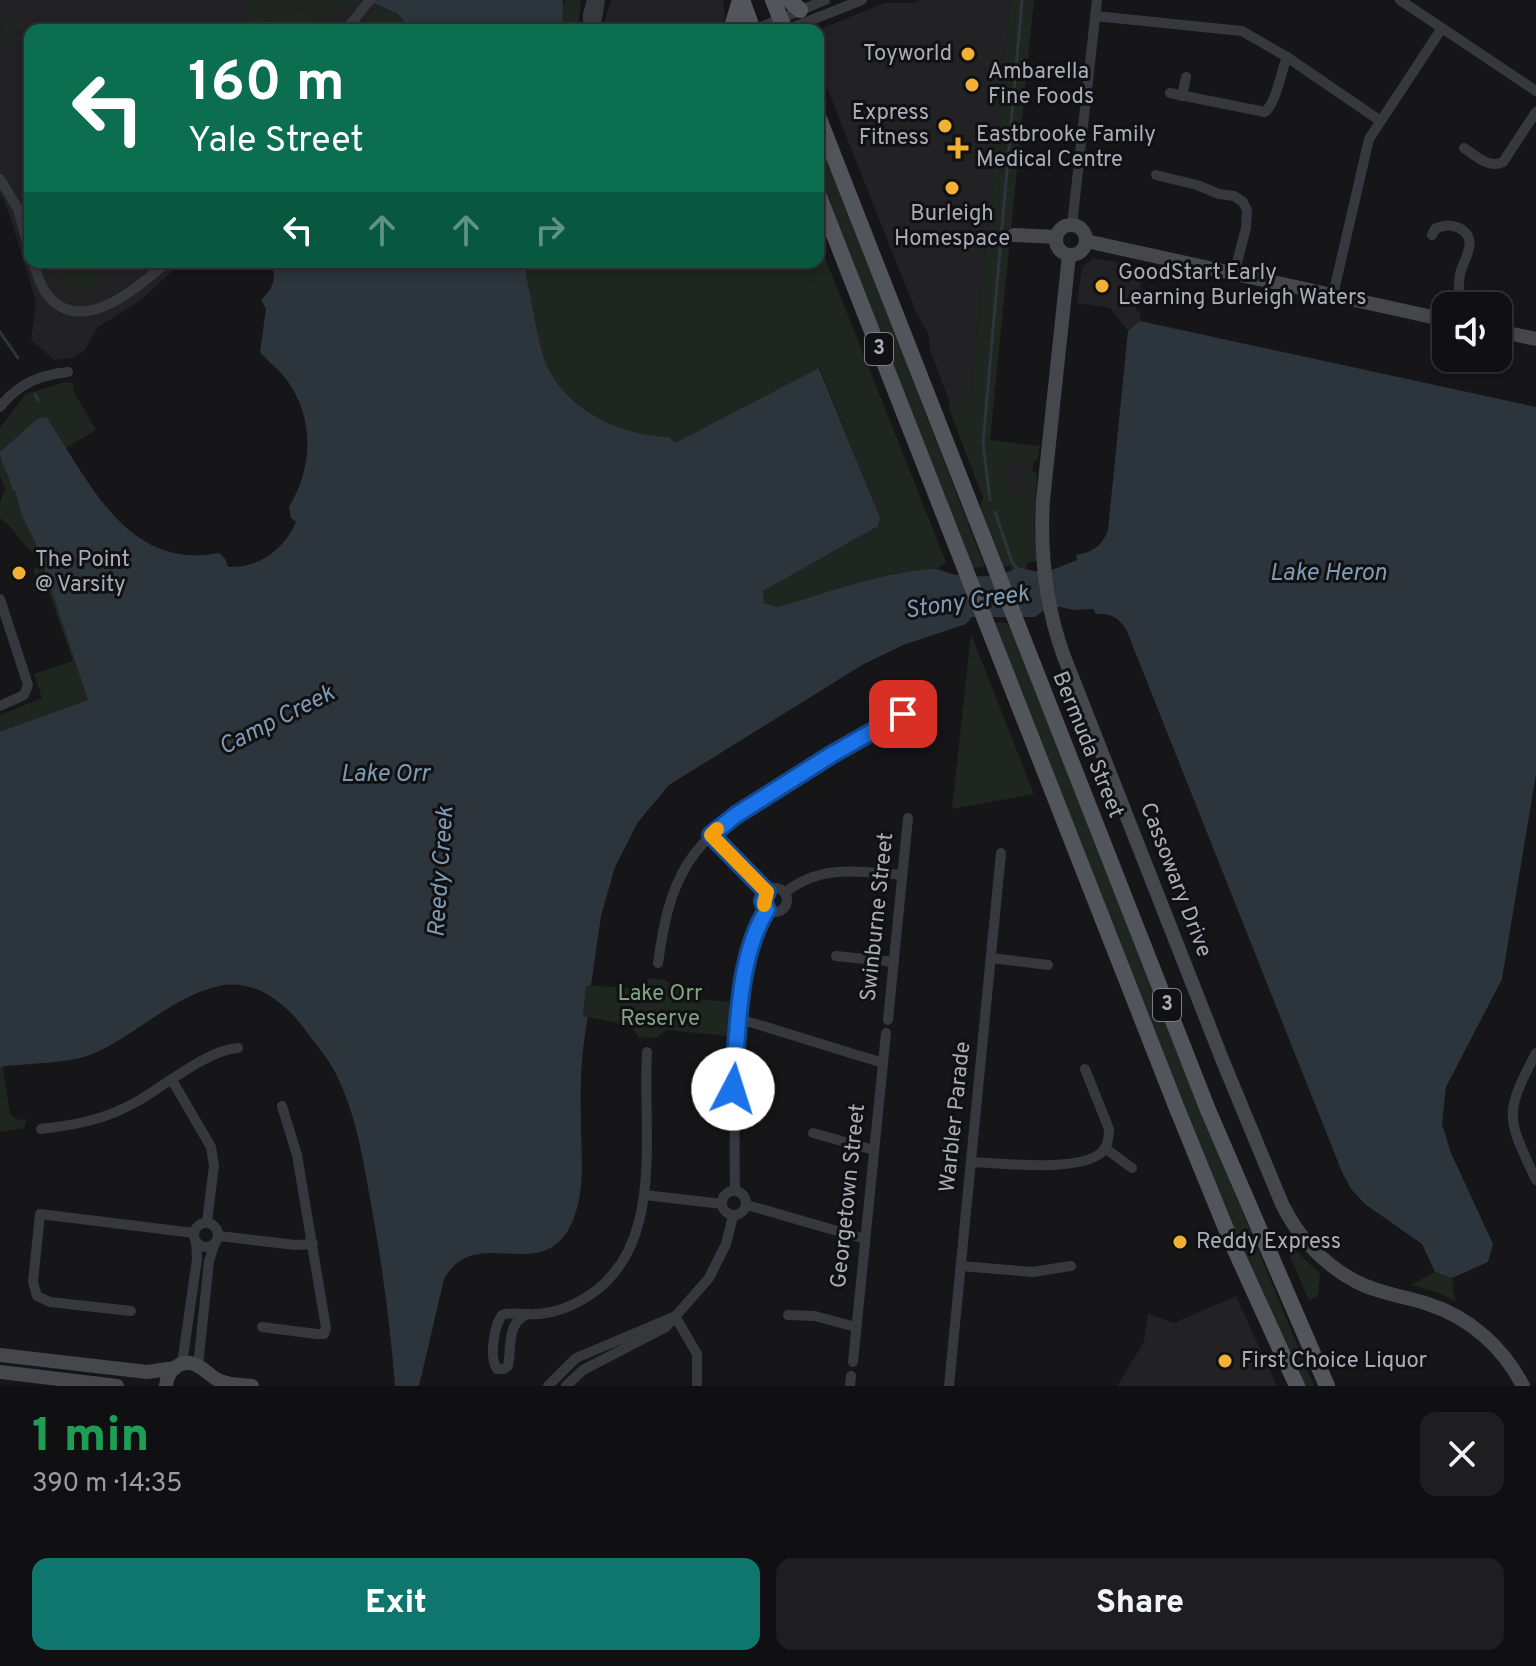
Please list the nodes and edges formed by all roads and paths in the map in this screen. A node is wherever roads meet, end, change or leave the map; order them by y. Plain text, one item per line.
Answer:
1 (592, 0) edge
2 (600, 0) edge
3 (741, 0) edge
4 (773, 0) edge
5 (825, 0) edge
6 (862, 0) edge
7 (1097, 0) edge
8 (1400, 0) edge
9 (368, 2) edge
10 (794, 5) edge
11 (1095, 16) junction
12 (351, 24) edge
13 (588, 24) edge
14 (596, 24) edge
15 (733, 24) edge
16 (751, 24) edge
17 (783, 24) edge
18 (785, 24) edge
19 (790, 24) edge
20 (1442, 28) junction
21 (1287, 57) junction
22 (1186, 77) dead end
23 (1536, 91) edge
24 (1170, 93) dead end
25 (1182, 96) junction
26 (1536, 112) edge
27 (1379, 120) junction
28 (824, 131) edge
29 (1464, 148) dead end
30 (1156, 175) dead end
31 (0, 179) edge
32 (824, 209) edge
33 (1072, 225) junction
34 (24, 231) edge
35 (1014, 235) dead end
36 (1432, 235) dead end
37 (1056, 237) junction
38 (1086, 241) junction
39 (1069, 255) junction
40 (35, 268) edge
41 (161, 268) edge
42 (1234, 274) junction
43 (1458, 292) edge
44 (1333, 295) junction
45 (1432, 317) edge
46 (1512, 334) edge
47 (1536, 339) edge
48 (68, 372) dead end
49 (0, 407) edge
50 (1, 606) edge
51 (921, 705) dead end
52 (0, 706) edge
53 (908, 818) dead end
54 (711, 835) junction
55 (1001, 853) dead end
56 (902, 875) junction
57 (767, 892) junction
58 (785, 893) junction
59 (767, 910) junction
60 (836, 956) dead end
61 (991, 958) junction
62 (894, 962) junction
63 (658, 963) dead end
64 (1048, 965) dead end
65 (740, 1019) junction
66 (888, 1020) dead end
67 (886, 1033) dead end
68 (238, 1048) dead end
69 (647, 1052) dead end
70 (1536, 1053) edge
71 (883, 1063) junction
72 (1085, 1069) dead end
73 (172, 1080) junction
74 (282, 1106) dead end
75 (41, 1129) dead end
76 (813, 1133) dead end
77 (1105, 1148) junction
78 (874, 1150) junction
79 (971, 1162) junction
80 (1132, 1168) dead end
81 (1536, 1180) edge
82 (735, 1190) junction
83 (645, 1195) junction
84 (722, 1204) junction
85 (747, 1205) junction
86 (733, 1216) junction
87 (207, 1222) junction
88 (195, 1237) junction
89 (865, 1239) junction
90 (217, 1240) junction
91 (313, 1244) junction
92 (961, 1266) junction
93 (1071, 1266) dead end
94 (131, 1311) dead end
95 (526, 1314) junction
96 (788, 1315) dead end
97 (675, 1316) junction
98 (262, 1327) dead end
99 (856, 1327) junction
100 (0, 1355) edge
101 (853, 1362) dead end
102 (178, 1366) junction
103 (201, 1368) junction
104 (0, 1372) edge
105 (117, 1386) edge
106 (166, 1386) edge
107 (210, 1386) edge
108 (252, 1386) edge
109 (548, 1386) edge
110 (566, 1386) edge
111 (697, 1386) edge
112 (949, 1386) edge
113 (1297, 1386) edge
114 (1327, 1386) edge
115 (1523, 1386) edge

1 - 13 street
2 - 14 street
3 - 15 main road
3 - 16 main road
4 - 17 main road
5 - 10 street
6 - 19 street
7 - 11 street
8 - 20 street
9 - 12 street
10 - 18 street
11 - 21 street
11 - 33 street
20 - 23 street
20 - 27 street
21 - 25 street
21 - 27 street
22 - 25 street
24 - 25 street
26 - 29 street
27 - 44 street
28 - 114 main road, Bermuda Street / 3
30 - 42 street
31 - 34 street
32 - 113 main road, 3
33 - 37 street
33 - 38 street
35 - 37 street
36 - 43 street
37 - 39 street
38 - 39 street
38 - 42 street
39 - 115 street, Cassowary Drive
40 - 41 street
42 - 44 street
44 - 45 street
46 - 47 street
48 - 49 street
50 - 52 street
51 - 54 street
53 - 56 street, Swinburne Street
54 - 57 street
54 - 63 street
55 - 61 street, Warbler Parade
56 - 58 street
56 - 62 street, Swinburne Street
57 - 58 street
57 - 59 street
58 - 59 street
59 - 65 street
60 - 62 street
61 - 64 street
61 - 79 street, Warbler Parade
62 - 66 street, Swinburne Street
65 - 71 street
65 - 82 street
67 - 71 street, Georgetown Street
68 - 73 street
69 - 83 street
70 - 81 street
71 - 78 street, Georgetown Street
72 - 77 street
73 - 75 street
73 - 87 street
74 - 91 street
76 - 78 street
77 - 79 street
77 - 80 street
78 - 89 street, Georgetown Street
79 - 92 street, Warbler Parade
82 - 84 street
82 - 85 street
83 - 84 street
83 - 95 street
84 - 86 street
85 - 86 street
85 - 89 street
86 - 97 street
87 - 88 street
87 - 90 street
88 - 90 street
88 - 94 street
88 - 102 street
89 - 99 street, Georgetown Street
90 - 91 street
90 - 103 street
91 - 98 street
92 - 93 street
92 - 112 street, Warbler Parade
95 - 95 street
96 - 99 street
97 - 109 street
97 - 110 street
97 - 111 street
99 - 101 street, Georgetown Street
100 - 102 street
102 - 103 street
102 - 106 street
103 - 107 street
103 - 108 street
104 - 105 street

